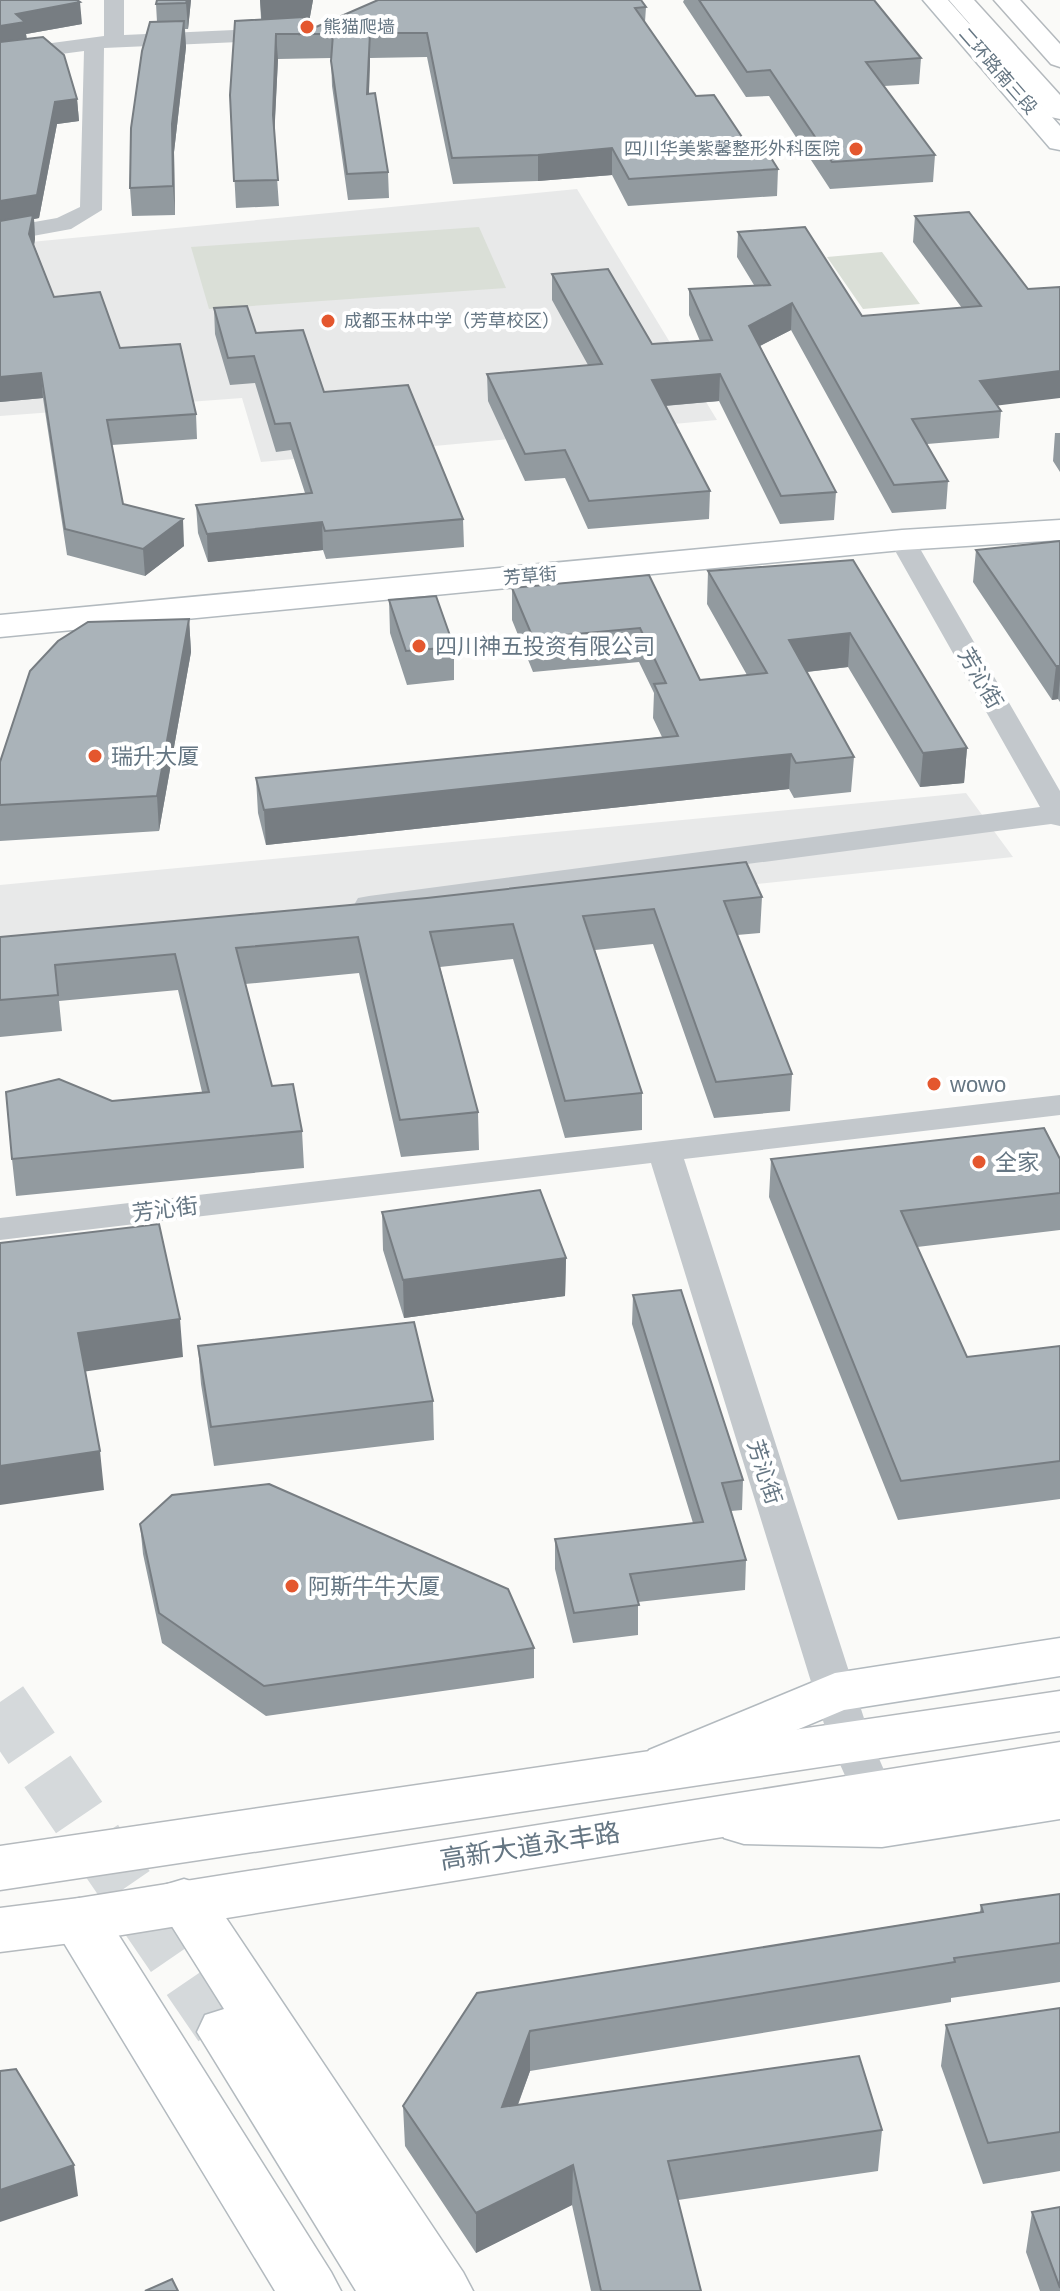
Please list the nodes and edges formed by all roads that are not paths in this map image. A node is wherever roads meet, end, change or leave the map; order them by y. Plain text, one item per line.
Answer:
1 (114, 0) edge
2 (935, 0) edge
3 (961, 0) edge
4 (1007, 0) edge
5 (294, 33) edge
6 (104, 43) junction
7 (0, 56) edge
8 (1060, 59) edge
9 (1060, 111) edge
10 (1060, 142) edge
11 (0, 235) edge
12 (1060, 530) edge
13 (902, 540) junction
14 (0, 626) edge
15 (1059, 815) edge
16 (347, 908) edge
17 (1060, 1105) edge
18 (664, 1151) junction
19 (0, 1229) edge
20 (1060, 1657) edge
21 (1060, 1711) edge
22 (842, 1716) junction
23 (1060, 1762) edge
24 (872, 1791) junction
25 (1060, 1798) edge
26 (681, 1822) junction
27 (0, 1868) edge
28 (184, 1901) junction
29 (79, 1920) junction
30 (0, 1930) edge
31 (309, 2291) edge
32 (354, 2291) edge
33 (390, 2291) edge
34 (441, 2291) edge

1 - 6 street
2 - 10 main road, 二环路南三段
3 - 9 main road
4 - 8 main road
5 - 6 street
6 - 7 street
6 - 11 street
12 - 13 main road, 芳草街
13 - 14 main road, 芳草街
13 - 15 street, 芳沁街
15 - 16 street
17 - 18 street, 芳沁街
18 - 19 street, 芳沁街
18 - 22 street, 芳沁街
20 - 22 main road
21 - 22 main road
22 - 24 street, 芳沁街
22 - 27 main road
23 - 24 main road, 高新大道永丰路
24 - 26 main road, 高新大道永丰路
25 - 26 main road
26 - 28 main road, 高新大道永丰路
28 - 29 main road, 高新大道永丰路
28 - 34 main road
29 - 30 main road, 高新大道永丰路
29 - 31 main road
32 - 33 main road

